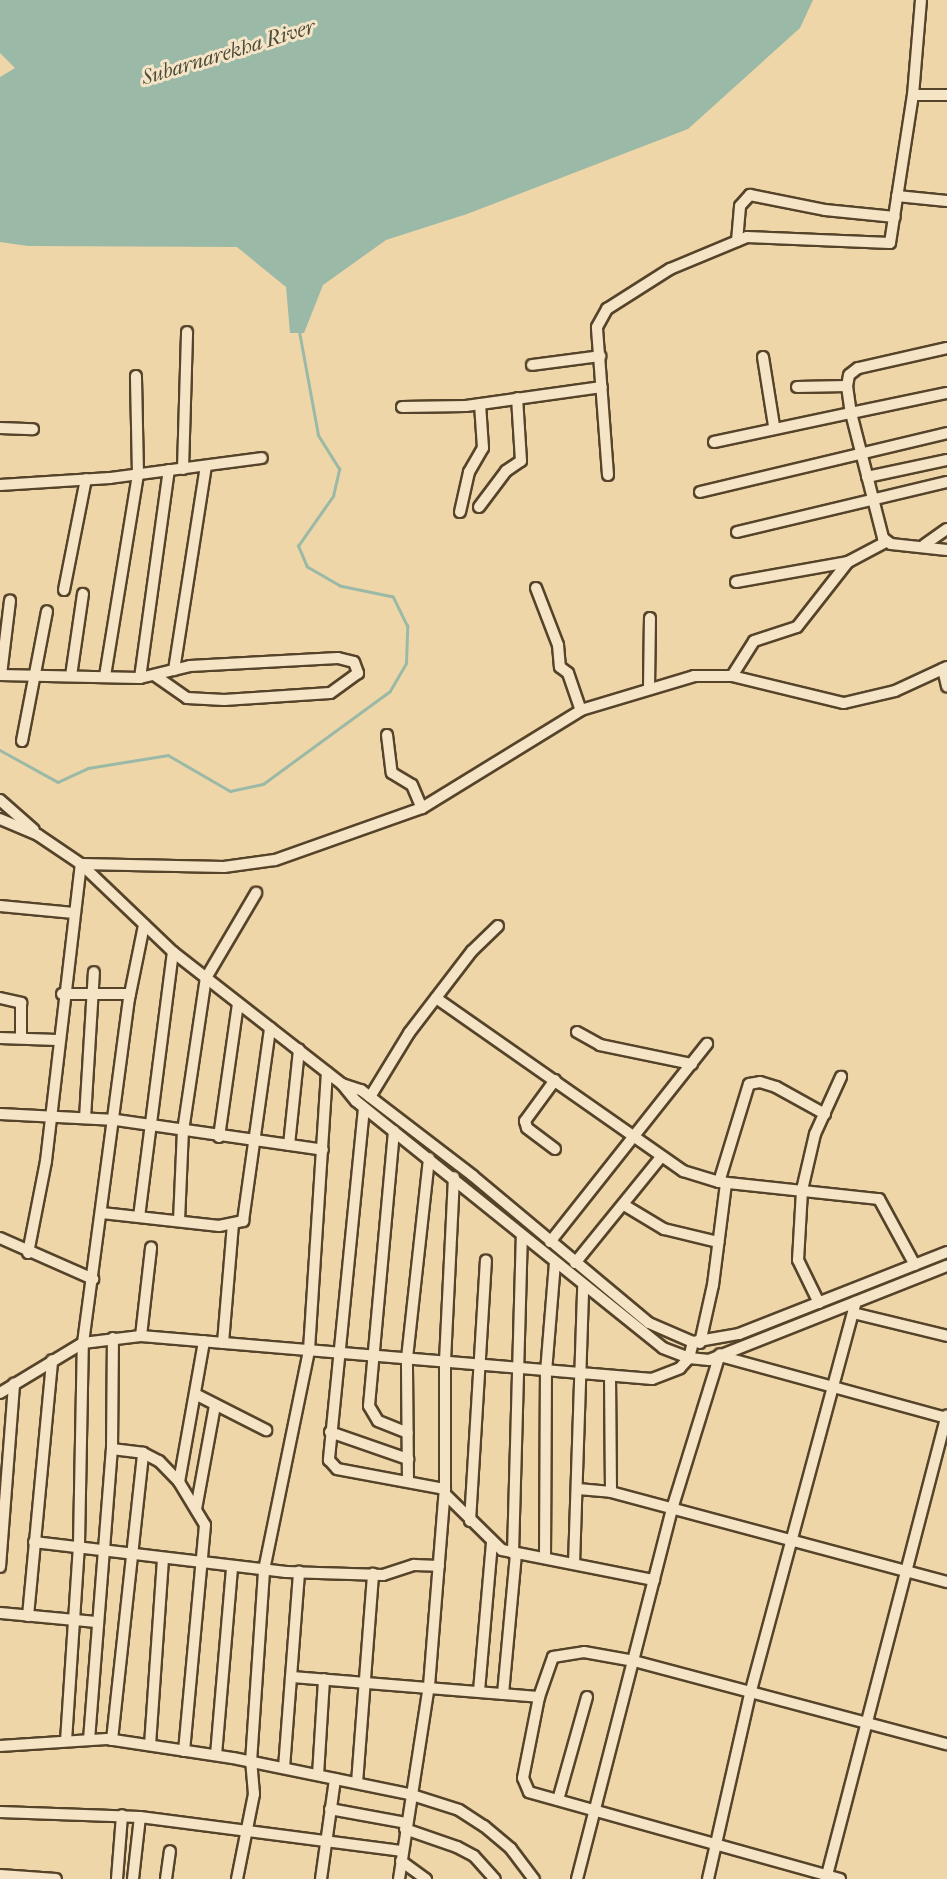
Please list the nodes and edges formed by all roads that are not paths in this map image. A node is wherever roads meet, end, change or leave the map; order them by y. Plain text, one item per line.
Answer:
1 (921, 0) edge
2 (914, 95) junction
3 (947, 95) edge
4 (897, 196) junction
5 (947, 201) edge
6 (895, 217) junction
7 (737, 241) junction
8 (187, 332) dead end
9 (947, 348) edge
10 (600, 356) junction
11 (763, 357) dead end
12 (532, 365) dead end
13 (136, 376) dead end
14 (847, 386) junction
15 (602, 387) junction
16 (797, 387) dead end
17 (947, 393) edge
18 (517, 398) junction
19 (480, 404) junction
20 (402, 407) dead end
21 (851, 413) junction
22 (774, 426) junction
23 (0, 428) edge
24 (33, 429) dead end
25 (947, 433) edge
26 (713, 442) dead end
27 (862, 454) junction
28 (262, 458) dead end
29 (947, 460) edge
30 (206, 466) junction
31 (183, 468) junction
32 (169, 470) junction
33 (138, 474) junction
34 (608, 475) dead end
35 (867, 477) junction
36 (86, 479) junction
37 (947, 482) edge
38 (0, 485) edge
39 (700, 492) dead end
40 (873, 500) junction
41 (479, 507) dead end
42 (460, 512) dead end
43 (947, 529) edge
44 (737, 531) dead end
45 (886, 542) junction
46 (924, 545) junction
47 (947, 551) edge
48 (848, 562) junction
49 (736, 582) dead end
50 (536, 588) dead end
51 (64, 590) dead end
52 (83, 594) dead end
53 (10, 601) dead end
54 (47, 611) dead end
55 (650, 618) dead end
56 (945, 668) edge
57 (174, 670) junction
58 (1, 675) edge
59 (35, 675) junction
60 (71, 676) junction
61 (155, 676) junction
62 (732, 676) junction
63 (105, 677) junction
64 (140, 678) junction
65 (947, 687) edge
66 (649, 688) junction
67 (581, 710) junction
68 (387, 735) dead end
69 (22, 741) dead end
70 (0, 800) edge
71 (422, 808) junction
72 (0, 819) edge
73 (38, 835) junction
74 (81, 864) junction
75 (256, 893) dead end
76 (0, 906) edge
77 (74, 913) junction
78 (144, 925) junction
79 (498, 926) dead end
80 (173, 952) junction
81 (94, 972) dead end
82 (206, 978) junction
83 (62, 994) junction
84 (92, 994) junction
85 (130, 994) junction
86 (0, 998) edge
87 (436, 998) junction
88 (238, 1003) junction
89 (270, 1028) junction
90 (577, 1032) dead end
91 (0, 1038) edge
92 (21, 1038) junction
93 (57, 1040) junction
94 (707, 1044) dead end
95 (299, 1050) junction
96 (692, 1064) junction
97 (327, 1073) junction
98 (841, 1077) dead end
99 (555, 1080) junction
100 (342, 1084) junction
101 (370, 1097) junction
102 (364, 1108) junction
103 (0, 1114) edge
104 (825, 1114) junction
105 (49, 1116) junction
106 (85, 1118) junction
107 (116, 1120) junction
108 (151, 1125) junction
109 (183, 1131) junction
110 (394, 1131) junction
111 (219, 1137) junction
112 (634, 1138) junction
113 (256, 1141) junction
114 (289, 1145) junction
115 (555, 1149) dead end
116 (323, 1150) junction
117 (661, 1157) junction
118 (429, 1158) junction
119 (454, 1177) junction
120 (722, 1182) junction
121 (802, 1190) junction
122 (624, 1205) junction
123 (102, 1213) junction
124 (139, 1217) junction
125 (178, 1221) junction
126 (233, 1224) junction
127 (522, 1235) junction
128 (0, 1238) edge
129 (550, 1242) junction
130 (719, 1242) junction
131 (150, 1248) dead end
132 (28, 1252) junction
133 (947, 1252) edge
134 (486, 1260) dead end
135 (555, 1263) junction
136 (575, 1263) junction
137 (915, 1265) junction
138 (947, 1266) edge
139 (93, 1279) junction
140 (583, 1287) junction
141 (819, 1304) junction
142 (854, 1307) junction
143 (141, 1336) junction
144 (947, 1336) edge
145 (113, 1338) junction
146 (204, 1341) junction
147 (718, 1341) junction
148 (696, 1342) junction
149 (83, 1343) junction
150 (223, 1343) junction
151 (309, 1350) junction
152 (342, 1353) junction
153 (376, 1355) junction
154 (720, 1356) junction
155 (407, 1358) junction
156 (689, 1358) junction
157 (52, 1360) junction
158 (445, 1361) junction
159 (480, 1365) junction
160 (518, 1369) junction
161 (546, 1372) junction
162 (580, 1374) junction
163 (610, 1376) junction
164 (14, 1384) junction
165 (833, 1388) junction
166 (0, 1393) edge
167 (195, 1394) junction
168 (215, 1405) junction
169 (947, 1417) edge
170 (266, 1430) dead end
171 (330, 1432) junction
172 (408, 1433) junction
173 (112, 1449) junction
174 (143, 1453) junction
175 (408, 1459) junction
176 (179, 1482) junction
177 (408, 1482) junction
178 (578, 1489) junction
179 (445, 1492) junction
180 (611, 1492) junction
181 (197, 1509) junction
182 (672, 1509) junction
183 (470, 1521) junction
184 (791, 1538) junction
185 (34, 1542) junction
186 (492, 1543) junction
187 (79, 1548) junction
188 (102, 1551) junction
189 (129, 1554) junction
190 (514, 1554) junction
191 (545, 1558) junction
192 (163, 1559) junction
193 (203, 1564) junction
194 (574, 1564) junction
195 (439, 1566) junction
196 (0, 1567) edge
197 (232, 1568) junction
198 (264, 1570) junction
199 (906, 1571) junction
200 (299, 1572) junction
201 (373, 1574) junction
202 (654, 1580) junction
203 (947, 1582) edge
204 (0, 1614) edge
205 (28, 1616) junction
206 (74, 1618) junction
207 (97, 1622) junction
208 (634, 1661) junction
209 (291, 1677) junction
210 (324, 1679) junction
211 (364, 1682) junction
212 (429, 1686) junction
213 (479, 1691) junction
214 (503, 1693) junction
215 (750, 1693) junction
216 (539, 1697) junction
217 (587, 1697) dead end
218 (866, 1724) junction
219 (89, 1740) junction
220 (112, 1740) junction
221 (66, 1741) junction
222 (947, 1744) edge
223 (150, 1745) junction
224 (0, 1746) edge
225 (184, 1751) junction
226 (216, 1755) junction
227 (251, 1762) junction
228 (284, 1768) junction
229 (318, 1775) junction
230 (335, 1779) junction
231 (357, 1783) junction
232 (409, 1794) junction
233 (558, 1800) junction
234 (330, 1809) junction
235 (596, 1809) junction
236 (0, 1812) edge
237 (122, 1815) junction
238 (140, 1816) junction
239 (405, 1826) junction
240 (245, 1832) junction
241 (326, 1842) junction
242 (718, 1845) junction
243 (170, 1851) dead end
244 (402, 1856) junction
245 (0, 1875) edge
246 (827, 1877) edge
247 (56, 1879) edge
248 (117, 1879) edge
249 (133, 1879) edge
250 (166, 1879) edge
251 (237, 1879) edge
252 (321, 1879) edge
253 (399, 1879) edge
254 (426, 1879) edge
255 (495, 1879) edge
256 (534, 1879) edge
257 (577, 1879) edge
258 (708, 1879) edge
259 (840, 1879) edge

1 - 2 street
2 - 3 street
2 - 4 street
4 - 5 street
4 - 6 street
6 - 7 street
6 - 7 street
7 - 10 street
8 - 31 street
9 - 14 street
10 - 12 street
10 - 15 street
11 - 22 street
13 - 33 street
14 - 16 street
14 - 21 street
15 - 18 street
15 - 34 street
17 - 21 street
18 - 19 street
18 - 41 street
19 - 20 street
19 - 42 street
21 - 22 street
21 - 27 street
22 - 26 street
23 - 24 street
25 - 27 street
27 - 35 street
27 - 39 street
28 - 30 street
29 - 35 street
30 - 31 street
30 - 57 street
31 - 32 street
32 - 33 street
32 - 64 street
33 - 36 street
33 - 63 street
35 - 40 street
36 - 38 street
36 - 51 street
37 - 40 street
40 - 44 street
40 - 45 street
43 - 46 street
45 - 46 street
45 - 48 street
46 - 47 street
48 - 49 street
48 - 62 street
50 - 67 street
52 - 60 street
53 - 58 street
54 - 59 street
55 - 66 street
56 - 62 street
56 - 65 street
57 - 61 street
57 - 61 street
58 - 59 street
59 - 60 street
59 - 69 street
60 - 63 street
61 - 64 street
62 - 66 street
63 - 64 street
66 - 67 street
67 - 71 street
68 - 71 street
70 - 73 street
71 - 74 street
72 - 73 street
73 - 74 street
74 - 77 street
74 - 78 street
75 - 82 street
76 - 77 street
77 - 83 street
78 - 80 street
78 - 85 street
79 - 87 street
80 - 82 street
80 - 108 street
81 - 84 street
82 - 88 street
82 - 109 street
83 - 84 street
83 - 93 street
84 - 85 street
84 - 106 street
85 - 107 street
86 - 92 street
87 - 99 street
87 - 101 street
88 - 89 street
88 - 111 street
89 - 95 street
89 - 113 street
90 - 96 street
91 - 92 street
92 - 93 street
93 - 105 street
94 - 96 street
95 - 97 street
95 - 114 street
96 - 112 street
97 - 100 street
97 - 116 street
98 - 104 street
99 - 112 street
99 - 115 street
100 - 101 street
100 - 102 street
101 - 129 street
102 - 110 street
102 - 152 street
103 - 105 street
104 - 120 street
104 - 121 street
105 - 106 street
105 - 132 street
106 - 107 street
107 - 108 street
107 - 123 street
108 - 109 street
108 - 124 street
109 - 111 street
109 - 125 street
110 - 118 street
110 - 153 street
111 - 113 street
112 - 117 street
112 - 129 street
113 - 114 street
113 - 126 street
114 - 116 street
116 - 151 street
117 - 120 street
117 - 122 street
118 - 119 street
118 - 155 street
119 - 127 street
119 - 158 street
120 - 121 street
120 - 130 street
121 - 137 street
121 - 141 street
122 - 130 street
122 - 136 street
123 - 124 street
123 - 139 street
124 - 125 street
125 - 126 street
126 - 150 street
127 - 135 street
127 - 160 street
128 - 132 street
129 - 136 street
130 - 148 street
131 - 143 street
132 - 139 street
133 - 137 street
134 - 159 street
135 - 140 street
135 - 161 street
136 - 148 street
137 - 141 street
138 - 142 street
139 - 149 street
140 - 156 street
140 - 162 street
141 - 147 street
142 - 144 street
142 - 154 street
142 - 165 street
143 - 145 street
143 - 146 street
145 - 149 street
145 - 173 street
146 - 150 street
146 - 167 street
147 - 148 street
147 - 154 street
148 - 156 street
149 - 157 street
149 - 187 street
150 - 151 street
151 - 152 street
151 - 198 street
152 - 153 street
152 - 171 street
153 - 155 street
153 - 172 street
154 - 156 street
154 - 165 street
154 - 182 street
155 - 158 street
155 - 172 street
156 - 163 street
157 - 164 street
157 - 185 street
158 - 159 street
158 - 179 street
159 - 160 street
159 - 183 street
160 - 161 street
160 - 190 street
161 - 162 street
161 - 191 street
162 - 163 street
162 - 178 street
163 - 180 street
164 - 166 street
164 - 196 street
165 - 169 street
165 - 184 street
167 - 168 street
167 - 176 street
168 - 170 street
168 - 181 street
169 - 199 street
171 - 175 street
171 - 177 street
172 - 175 street
173 - 174 street
173 - 188 street
174 - 176 street
174 - 189 street
175 - 177 street
176 - 181 street
177 - 179 street
178 - 180 street
178 - 194 street
179 - 183 street
179 - 195 street
180 - 182 street
181 - 193 street
182 - 184 street
182 - 202 street
183 - 186 street
184 - 199 street
184 - 215 street
185 - 187 street
185 - 205 street
186 - 190 street
186 - 213 street
187 - 188 street
187 - 206 street
188 - 189 street
188 - 207 street
189 - 192 street
189 - 220 street
190 - 191 street
190 - 214 street
191 - 194 street
192 - 193 street
192 - 223 street
193 - 197 street
193 - 225 street
194 - 202 street
195 - 201 street
195 - 212 street
197 - 198 street
197 - 226 street
198 - 200 street
198 - 227 street
199 - 203 street
199 - 218 street
200 - 201 street
200 - 209 street
201 - 211 street
202 - 208 street
204 - 205 street
205 - 206 street
206 - 207 street
206 - 221 street
207 - 219 street
208 - 215 street
208 - 216 street
208 - 235 street
209 - 210 street
209 - 228 street
210 - 211 street
210 - 229 street
211 - 212 street
211 - 231 street
212 - 213 street
212 - 232 street
213 - 214 street
214 - 216 street
215 - 218 street
215 - 242 street
216 - 233 street
217 - 233 street
218 - 222 street
218 - 246 street
219 - 220 street
219 - 221 street
220 - 223 street
221 - 224 street
223 - 225 street
225 - 226 street
226 - 227 street
227 - 228 street
227 - 240 street
228 - 229 street
229 - 230 street
230 - 231 street
230 - 234 street
231 - 232 street
232 - 239 street
232 - 256 street
233 - 235 street
234 - 239 street
234 - 241 street
235 - 242 street
235 - 257 street
236 - 237 street
237 - 238 street
237 - 248 street
238 - 240 street
238 - 249 street
239 - 244 street
239 - 255 street
240 - 241 street
240 - 251 street
241 - 244 street
241 - 252 street
242 - 246 street
242 - 258 street
243 - 250 street
244 - 253 street
244 - 254 street
245 - 247 street
246 - 259 street

